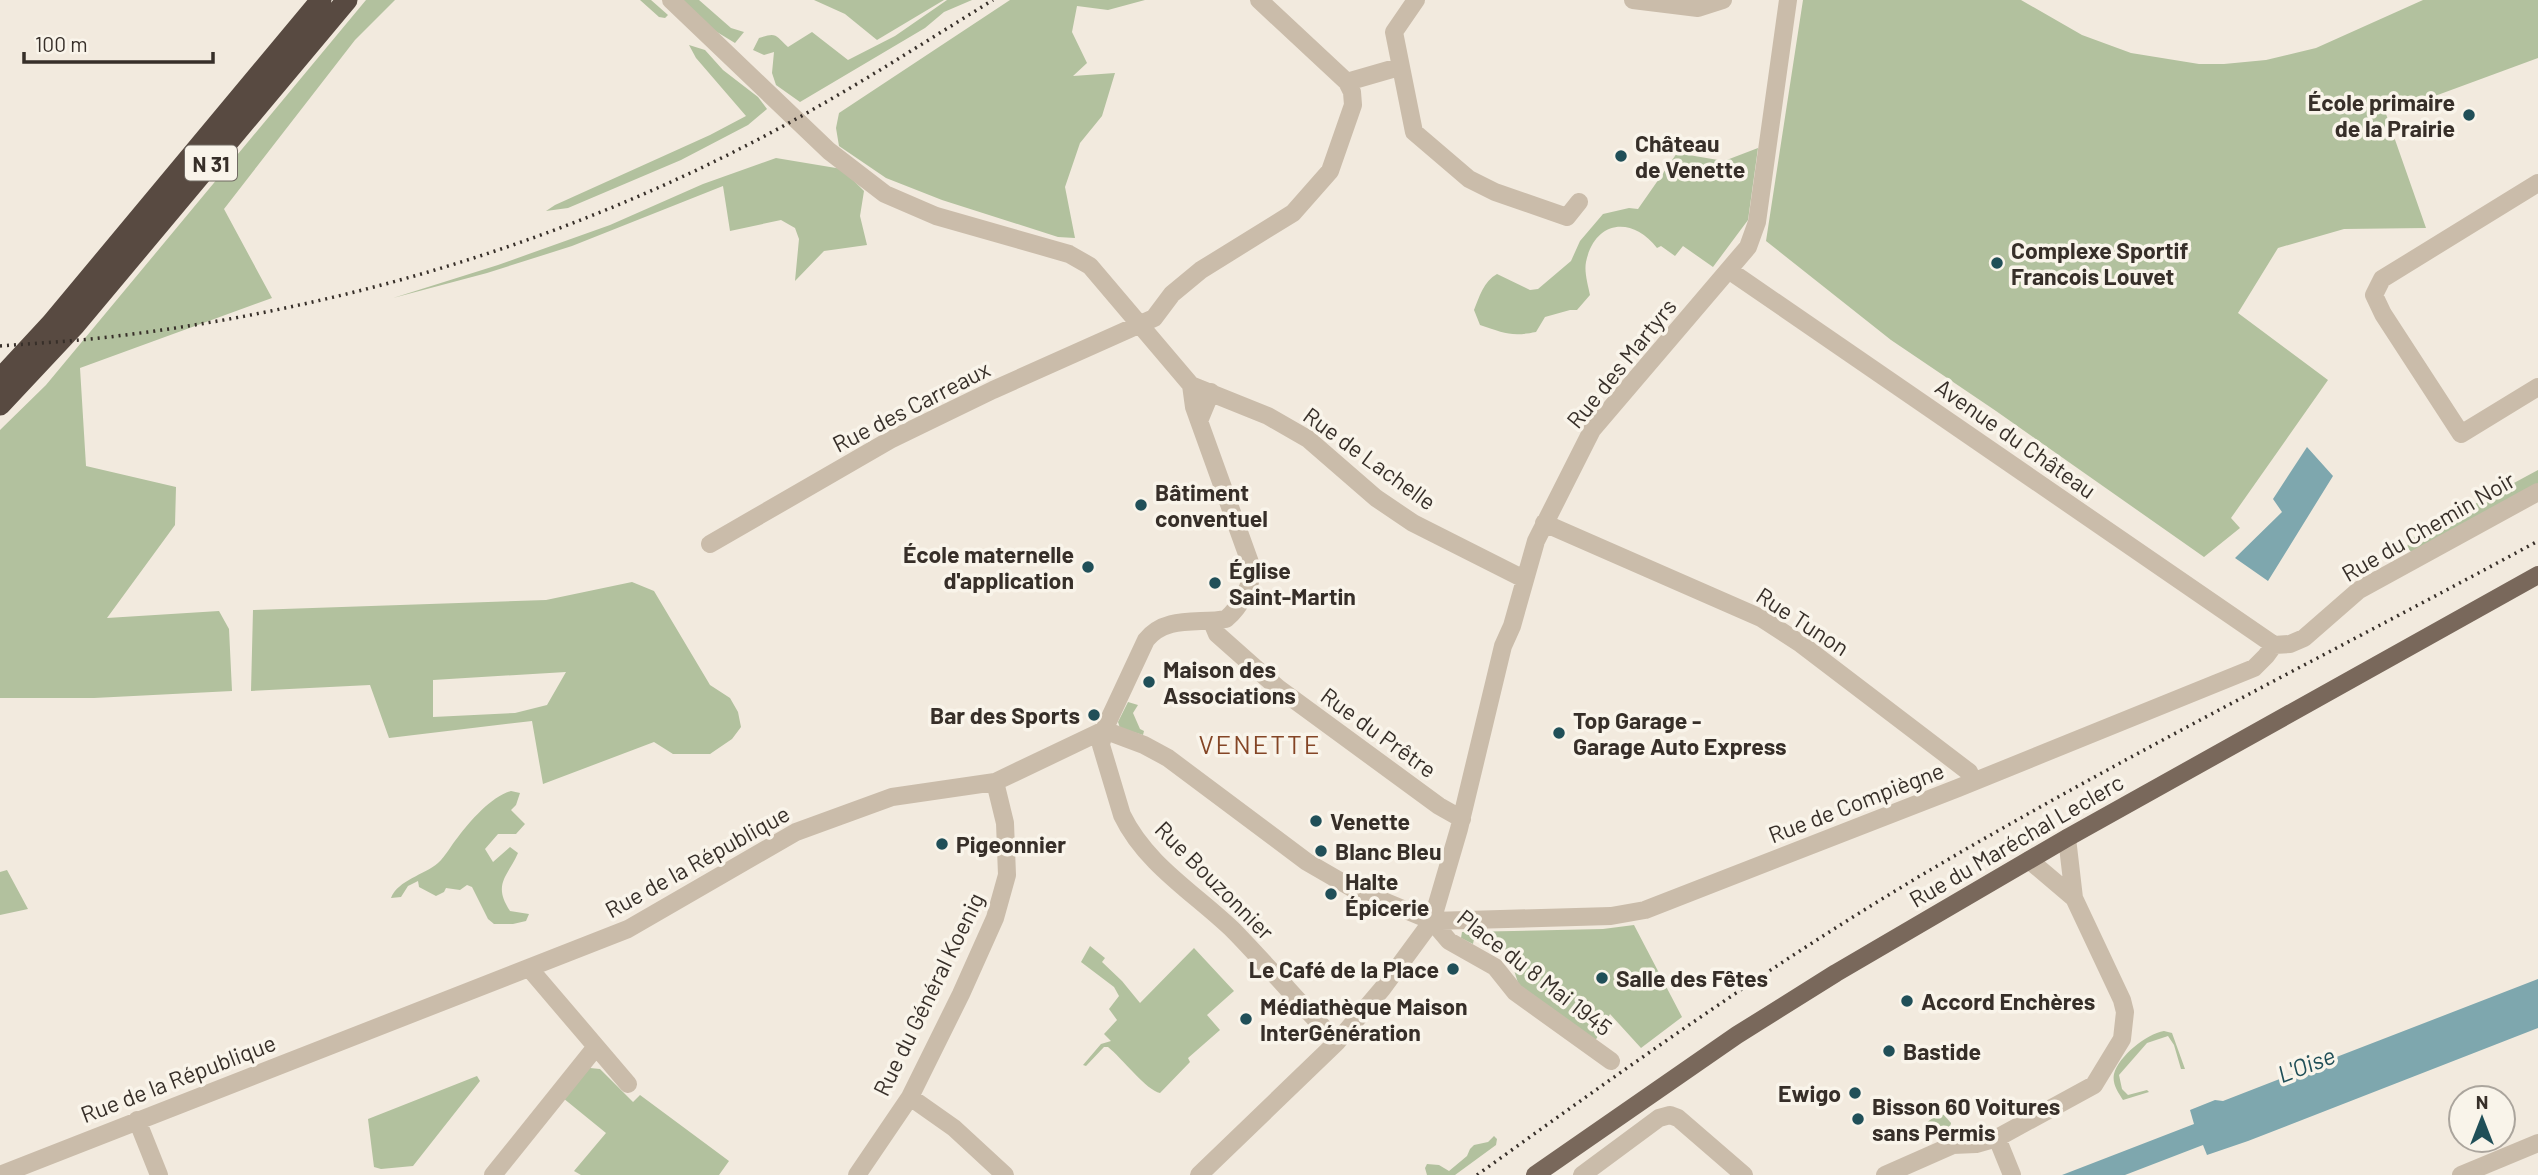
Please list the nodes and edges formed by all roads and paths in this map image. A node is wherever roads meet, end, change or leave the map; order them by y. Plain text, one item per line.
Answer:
1 (321, 0) edge
2 (347, 0) edge
3 (671, 0) edge
4 (1259, 0) edge
5 (1416, 0) edge
6 (1633, 0) edge
7 (1723, 0) edge
8 (1782, 1) edge
9 (1399, 66) junction
10 (1347, 82) junction
11 (2538, 183) edge
12 (1579, 202) dead end
13 (1730, 271) junction
14 (1140, 326) junction
15 (0, 379) edge
16 (1189, 382) junction
17 (2538, 387) edge
18 (1211, 392) junction
19 (0, 405) edge
20 (1199, 421) junction
21 (2538, 492) edge
22 (1544, 523) junction
23 (710, 544) dead end
24 (2538, 575) edge
25 (1524, 579) junction
26 (1212, 622) junction
27 (2274, 645) junction
28 (1104, 730) junction
29 (1973, 781) junction
30 (995, 782) junction
31 (1462, 818) junction
32 (2067, 838) junction
33 (2029, 860) junction
34 (2071, 873) junction
35 (2055, 882) junction
36 (2074, 898) junction
37 (1432, 921) junction
38 (529, 968) junction
39 (1337, 1042) junction
40 (595, 1048) junction
41 (1611, 1060) dead end
42 (628, 1084) dead end
43 (910, 1097) junction
44 (137, 1120) junction
45 (1997, 1138) junction
46 (2538, 1143) edge
47 (2011, 1173) edge
48 (0, 1175) edge
49 (159, 1175) edge
50 (493, 1175) edge
51 (857, 1175) edge
52 (1005, 1175) edge
53 (1199, 1175) edge
54 (1535, 1175) edge
55 (1583, 1175) edge
56 (1744, 1175) edge
57 (1885, 1175) edge
58 (2461, 1175) edge

1 - 15 highway, N 31
2 - 19 highway, N 31
3 - 14 street
4 - 10 street
5 - 9 street
6 - 7 street
8 - 13 street, Rue des Martyrs
9 - 10 street
9 - 12 street
10 - 14 street, Rue des Carreaux
11 - 17 street
13 - 22 street, Rue des Martyrs
13 - 27 street, Avenue du Château
14 - 16 street
14 - 23 street, Rue des Carreaux
16 - 18 street, Rue de Lachelle
16 - 20 street
18 - 20 street
18 - 25 street, Rue de Lachelle
20 - 26 street
21 - 27 street, Rue du Chemin Noir
22 - 25 street, Rue des Martyrs
22 - 29 street, Rue Tunon
24 - 32 main road, Rue du Maréchal Leclerc
25 - 31 street, Rue des Martyrs
26 - 28 street
26 - 31 street, Rue du Prêtre
27 - 29 street, Rue de Compiègne
28 - 30 street, Rue de la République
28 - 37 street
28 - 39 street, Rue Bouzonnier
29 - 37 street, Rue de Compiègne
30 - 38 street, Rue de la République
30 - 43 street, Rue du Général Koenig
31 - 37 street, Rue des Martyrs
32 - 33 main road, Rue du Maréchal Leclerc
32 - 34 street
33 - 35 street
33 - 54 main road, Rue du Maréchal Leclerc
34 - 35 street
34 - 36 street
35 - 36 street
36 - 45 street
37 - 39 street, Rue des Martyrs
37 - 41 street, Place du 8 Mai 1945
38 - 40 street
38 - 44 street, Rue de la République
39 - 53 street, Rue des Martyrs
40 - 42 street
40 - 50 street
43 - 51 street, Rue du Général Koenig
43 - 52 street
44 - 48 street, Rue de la République
44 - 49 street
45 - 47 street
45 - 57 street
46 - 58 street
55 - 56 street

